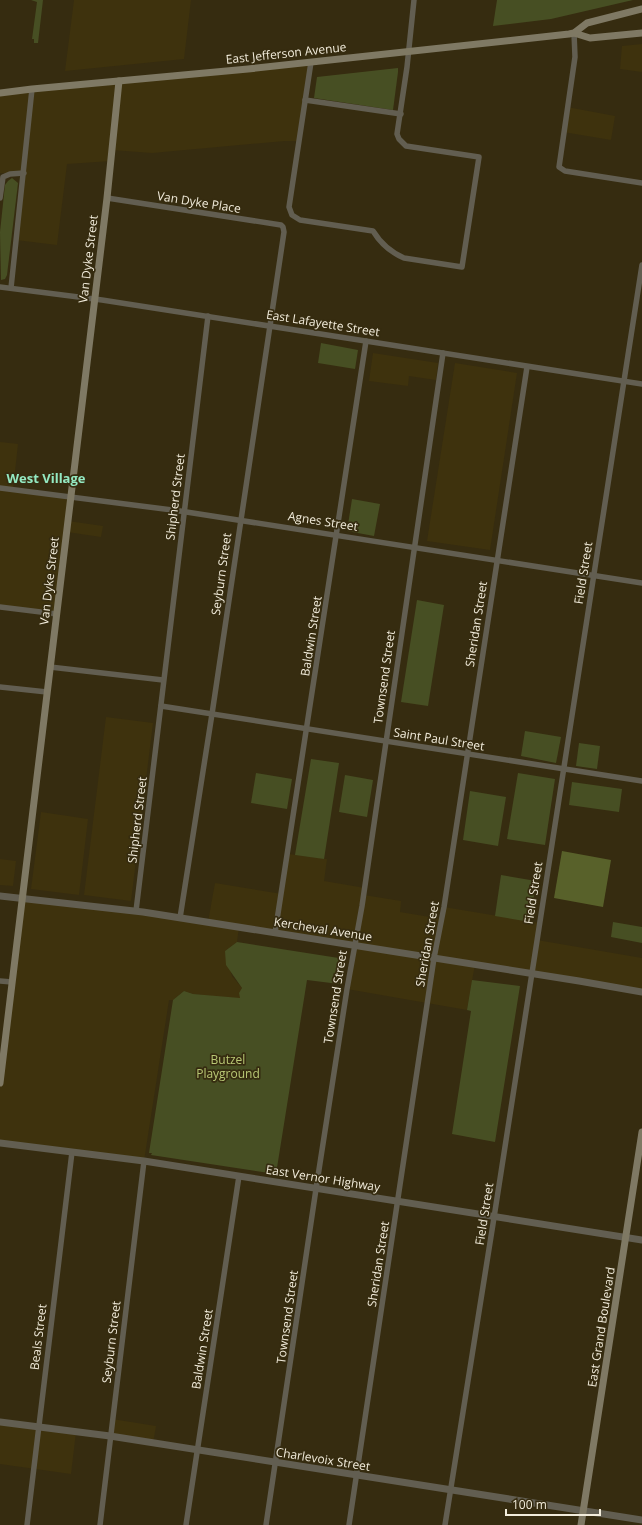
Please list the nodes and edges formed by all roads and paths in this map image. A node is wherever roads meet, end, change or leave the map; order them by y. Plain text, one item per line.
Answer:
1 (414, 0) edge
2 (642, 9) edge
3 (574, 32) junction
4 (642, 33) edge
5 (409, 51) junction
6 (311, 62) junction
7 (119, 81) junction
8 (32, 89) junction
9 (0, 93) edge
10 (305, 100) junction
11 (401, 114) junction
12 (24, 173) junction
13 (642, 183) edge
14 (0, 198) edge
15 (107, 198) junction
16 (284, 232) joint
17 (642, 265) edge
18 (0, 287) edge
19 (11, 288) junction
20 (95, 299) junction
21 (208, 316) junction
22 (270, 326) junction
23 (366, 341) junction
24 (443, 354) junction
25 (527, 367) junction
26 (624, 382) junction
27 (642, 384) edge
28 (0, 488) edge
29 (71, 497) junction
30 (184, 512) junction
31 (240, 520) junction
32 (337, 534) junction
33 (415, 547) junction
34 (497, 560) junction
35 (594, 575) junction
36 (642, 583) edge
37 (0, 607) edge
38 (57, 614) junction
39 (50, 667) junction
40 (164, 680) junction
41 (0, 687) edge
42 (47, 692) junction
43 (161, 706) junction
44 (212, 714) junction
45 (307, 729) junction
46 (386, 742) junction
47 (468, 754) junction
48 (564, 769) junction
49 (642, 781) edge
50 (0, 896) edge
51 (21, 899) junction
52 (136, 911) junction
53 (180, 918) junction
54 (275, 933) junction
55 (355, 945) junction
56 (434, 958) junction
57 (532, 973) junction
58 (0, 981) edge
59 (12, 982) junction
60 (642, 992) edge
61 (0, 1083) edge
62 (642, 1132) edge
63 (0, 1143) edge
64 (72, 1152) junction
65 (144, 1161) junction
66 (239, 1176) junction
67 (316, 1189) junction
68 (399, 1202) junction
69 (494, 1216) junction
70 (626, 1238) junction
71 (642, 1240) edge
72 (0, 1422) edge
73 (39, 1426) junction
74 (110, 1436) junction
75 (198, 1450) junction
76 (276, 1463) junction
77 (357, 1475) junction
78 (451, 1490) junction
79 (583, 1511) junction
80 (642, 1520) edge
81 (27, 1525) edge
82 (100, 1525) edge
83 (186, 1525) edge
84 (266, 1525) edge
85 (349, 1525) edge
86 (445, 1525) edge
87 (581, 1525) edge

1 - 5 street
2 - 3 main road, East Jefferson Avenue
3 - 4 main road, East Jefferson Avenue
3 - 5 main road, East Jefferson Avenue
3 - 13 street
5 - 6 main road, East Jefferson Avenue
5 - 11 street
6 - 7 main road, East Jefferson Avenue
6 - 10 street
7 - 8 main road, East Jefferson Avenue
7 - 15 main road, Van Dyke Street
8 - 9 main road, East Jefferson Avenue
8 - 12 street
10 - 11 street
10 - 11 street
12 - 14 street
12 - 19 street
15 - 16 street, Van Dyke Place
15 - 20 main road, Van Dyke Street
16 - 22 street, Seyburn Street
17 - 26 street, Field Street
18 - 19 street, East Lafayette Street
19 - 20 street, East Lafayette Street
20 - 21 street, East Lafayette Street
20 - 29 main road, Van Dyke Street
21 - 22 street, East Lafayette Street
21 - 30 street, Shipherd Street
22 - 23 street, East Lafayette Street
22 - 31 street, Seyburn Street
23 - 24 street, East Lafayette Street
23 - 32 street, Baldwin Street
24 - 25 street, East Lafayette Street
24 - 33 street, Townsend Street
25 - 26 street, East Lafayette Street
25 - 34 street, Sheridan Street
26 - 27 street, East Lafayette Street
26 - 35 street, Field Street
28 - 29 street, Agnes Street
29 - 30 street, Agnes Street
29 - 38 main road, Van Dyke Street
30 - 31 street, Agnes Street
30 - 40 street, Shipherd Street
31 - 32 street, Agnes Street
31 - 44 street, Seyburn Street
32 - 33 street, Agnes Street
32 - 45 street, Baldwin Street
33 - 34 street, Agnes Street
33 - 46 street, Townsend Street
34 - 35 street, Agnes Street
34 - 47 street, Sheridan Street
35 - 36 street, Agnes Street
35 - 48 street, Field Street
37 - 38 street
38 - 39 main road, Van Dyke Street
39 - 40 street
39 - 42 main road, Van Dyke Street
40 - 43 street, Shipherd Street
41 - 42 street
42 - 51 main road, Van Dyke Street
43 - 44 street, Saint Paul Street
43 - 52 street, Shipherd Street
44 - 45 street, Saint Paul Street
44 - 53 street, Seyburn Street
45 - 46 street, Saint Paul Street
45 - 54 street, Baldwin Street
46 - 47 street, Saint Paul Street
46 - 55 street, Townsend Street
47 - 48 street, Saint Paul Street
47 - 56 street, Sheridan Street
48 - 49 street, Saint Paul Street
48 - 57 street, Field Street
50 - 51 street, Kercheval Avenue
51 - 52 street, Kercheval Avenue
51 - 59 main road, Van Dyke Street
52 - 53 street, Kercheval Avenue
53 - 54 street, Kercheval Avenue
54 - 55 street, Kercheval Avenue
55 - 56 street, Kercheval Avenue
55 - 67 street, Townsend Street
56 - 57 street, Kercheval Avenue
56 - 68 street, Sheridan Street
57 - 60 street, Kercheval Avenue
57 - 69 street, Field Street
58 - 59 street
59 - 61 main road, Van Dyke Street
62 - 70 main road, East Grand Boulevard
63 - 64 street, East Vernor Highway
64 - 65 street, East Vernor Highway
64 - 73 street, Beals Street
65 - 66 street, East Vernor Highway
65 - 74 street, Seyburn Street
66 - 67 street, East Vernor Highway
66 - 75 street, Baldwin Street
67 - 68 street, East Vernor Highway
67 - 76 street, Townsend Street
68 - 69 street, East Vernor Highway
68 - 77 street, Sheridan Street
69 - 70 street, East Vernor Highway
69 - 78 street, Field Street
70 - 71 street, East Vernor Highway
70 - 79 main road, East Grand Boulevard
72 - 73 street, Charlevoix Street
73 - 74 street, Charlevoix Street
73 - 81 street, Beals Street
74 - 75 street, Charlevoix Street
74 - 82 street, Seyburn Street
75 - 76 street, Charlevoix Street
75 - 83 street, Baldwin Street
76 - 77 street, Charlevoix Street
76 - 84 street, Townsend Street
77 - 78 street, Charlevoix Street
77 - 85 street, Sheridan Street
78 - 79 street, Charlevoix Street
78 - 86 street, Field Street
79 - 80 street, Charlevoix Street
79 - 87 main road, East Grand Boulevard

